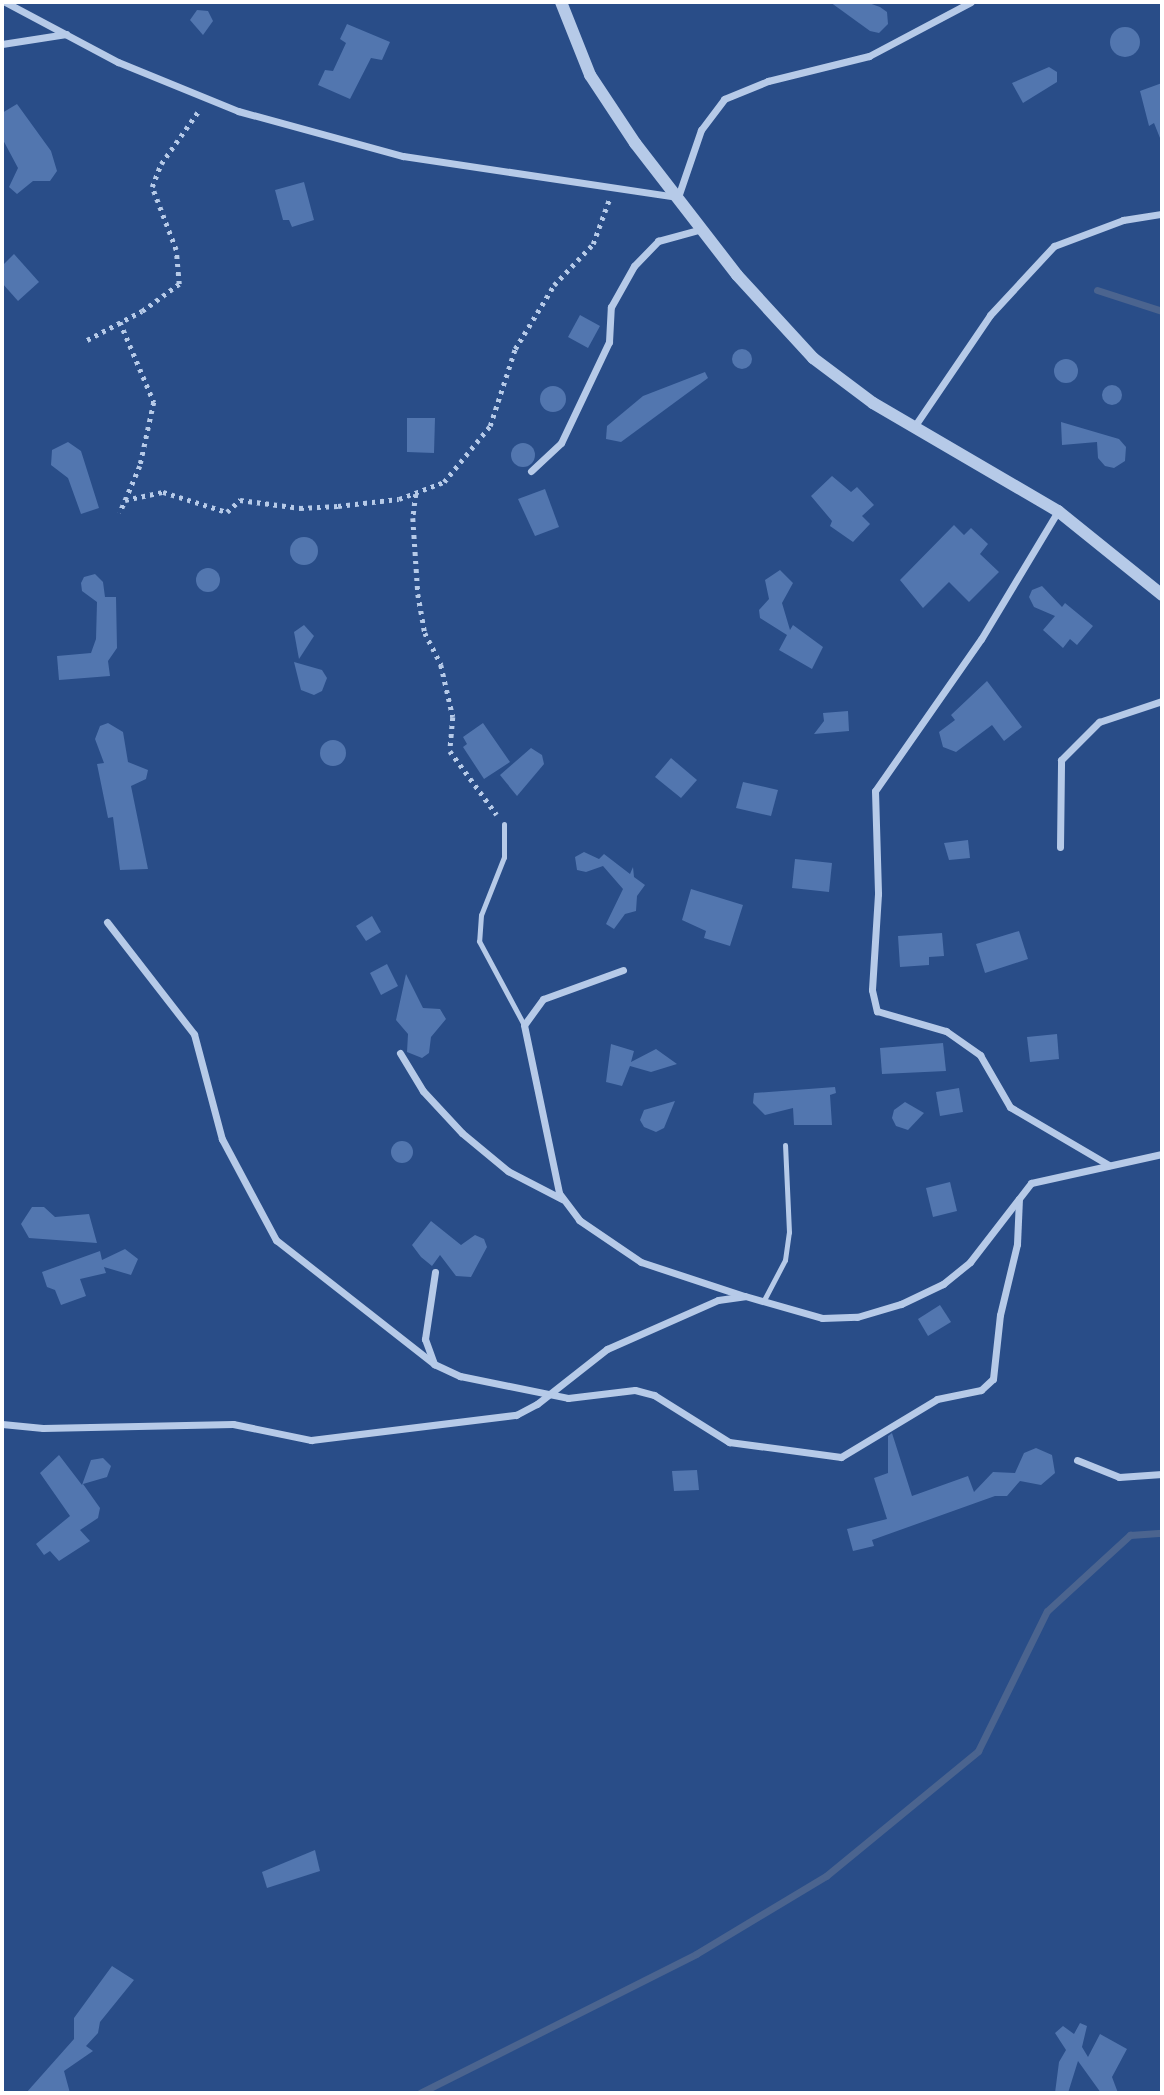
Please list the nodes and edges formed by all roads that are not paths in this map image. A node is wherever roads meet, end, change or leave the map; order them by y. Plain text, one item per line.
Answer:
1 (5, 2) edge
2 (561, 2) edge
3 (971, 2) edge
4 (66, 34) junction
5 (2, 44) edge
6 (678, 197) junction
7 (1162, 214) edge
8 (702, 228) junction
9 (914, 427) junction
10 (531, 471) dead end
11 (1058, 511) junction
12 (1162, 595) edge
13 (1162, 701) edge
14 (503, 824) road end
15 (1060, 847) dead end
16 (107, 922) dead end
17 (623, 970) dead end
18 (524, 1025) junction
19 (400, 1053) dead end
20 (785, 1145) dead end
21 (1162, 1154) edge
22 (1109, 1165) junction
23 (1019, 1194) junction
24 (562, 1199) junction
25 (435, 1272) dead end
26 (745, 1296) junction
27 (764, 1300) junction
28 (434, 1364) junction
29 (551, 1393) junction
30 (2, 1424) edge
31 (1077, 1460) dead end
32 (1162, 1474) edge

1 - 4 street
2 - 6 street
3 - 6 street
4 - 5 street
4 - 6 street
6 - 8 street
7 - 9 street
8 - 9 street
8 - 10 street
9 - 11 street
11 - 12 street
11 - 22 street
13 - 15 street
14 - 18 lane
16 - 28 street
17 - 18 street
18 - 24 street
19 - 24 street
20 - 27 lane
21 - 22 street
22 - 23 street
23 - 27 street
23 - 29 street
24 - 26 street
25 - 28 street
26 - 27 street
26 - 29 street
28 - 29 street
29 - 30 street
31 - 32 street

